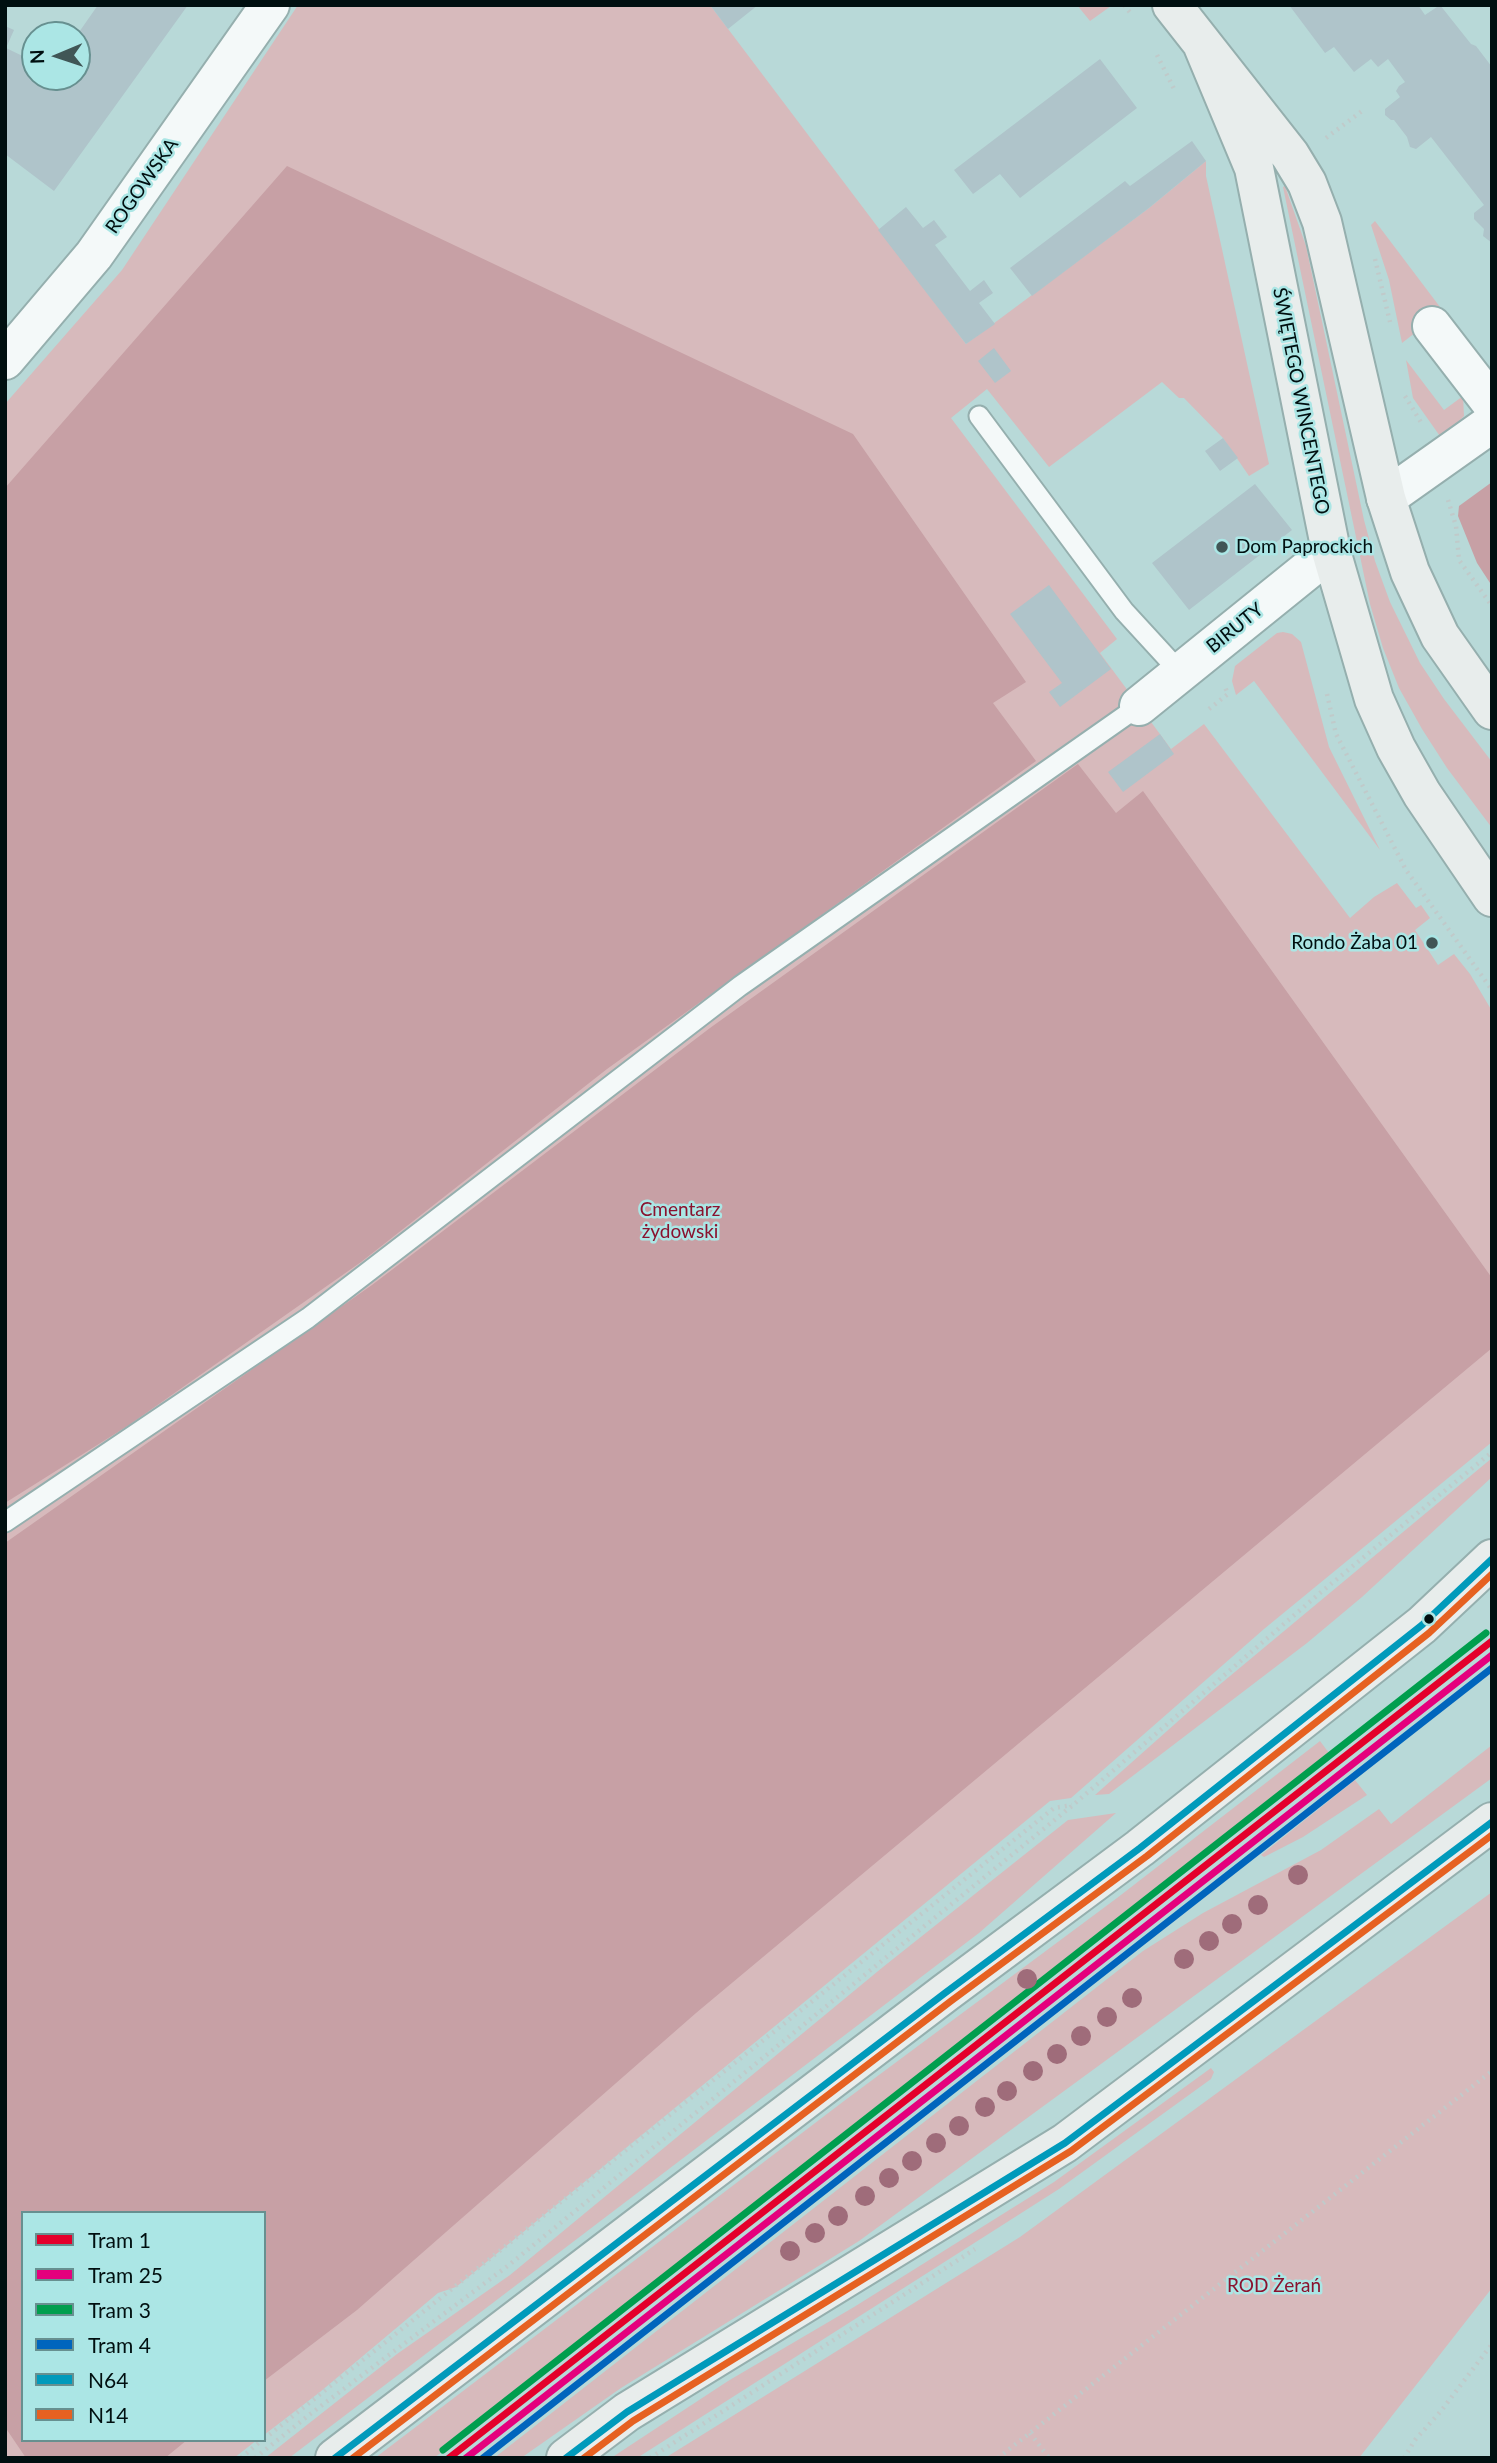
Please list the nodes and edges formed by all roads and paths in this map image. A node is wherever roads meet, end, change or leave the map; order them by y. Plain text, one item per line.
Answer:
1 (270, 5) edge
2 (1172, 5) edge
3 (1203, 46) junction
4 (1362, 111) dead end
5 (1326, 139) dead end
6 (1432, 326) dead end
7 (5, 360) edge
8 (1492, 404) edge
9 (979, 416) dead end
10 (1492, 423) edge
11 (1447, 496) dead end
12 (1386, 498) junction
13 (1331, 551) junction
14 (1492, 606) edge
15 (1180, 673) junction
16 (1139, 706) joint
17 (1492, 710) edge
18 (1492, 897) edge
19 (1492, 1452) edge
20 (5, 1522) edge
21 (1492, 1559) edge
22 (1073, 1805) junction
23 (1492, 1822) edge
24 (1492, 2071) edge
25 (1492, 2344) edge
26 (1030, 2433) junction
27 (266, 2438) edge
28 (261, 2442) edge
29 (241, 2458) edge
30 (256, 2458) edge
31 (335, 2458) edge
32 (566, 2458) edge
33 (998, 2458) edge
34 (1049, 2458) edge
35 (1404, 2458) edge

1 - 7 street, ROGOWSKA
2 - 3 main road, ŚWIĘTEGO WINCENTEGO
3 - 12 main road, ŚWIĘTEGO WINCENTEGO
3 - 13 main road, ŚWIĘTEGO WINCENTEGO
4 - 5 path
6 - 8 street
9 - 15 lane
10 - 12 street
11 - 14 path
12 - 17 main road, ŚWIĘTEGO WINCENTEGO
13 - 15 street, BIRUTY
13 - 18 main road, ŚWIĘTEGO WINCENTEGO
15 - 16 street, BIRUTY
16 - 20 lane
19 - 22 path
21 - 31 main road
22 - 27 path
22 - 30 path
23 - 32 main road
24 - 26 path
25 - 35 path
26 - 33 path
26 - 34 path
28 - 29 path

